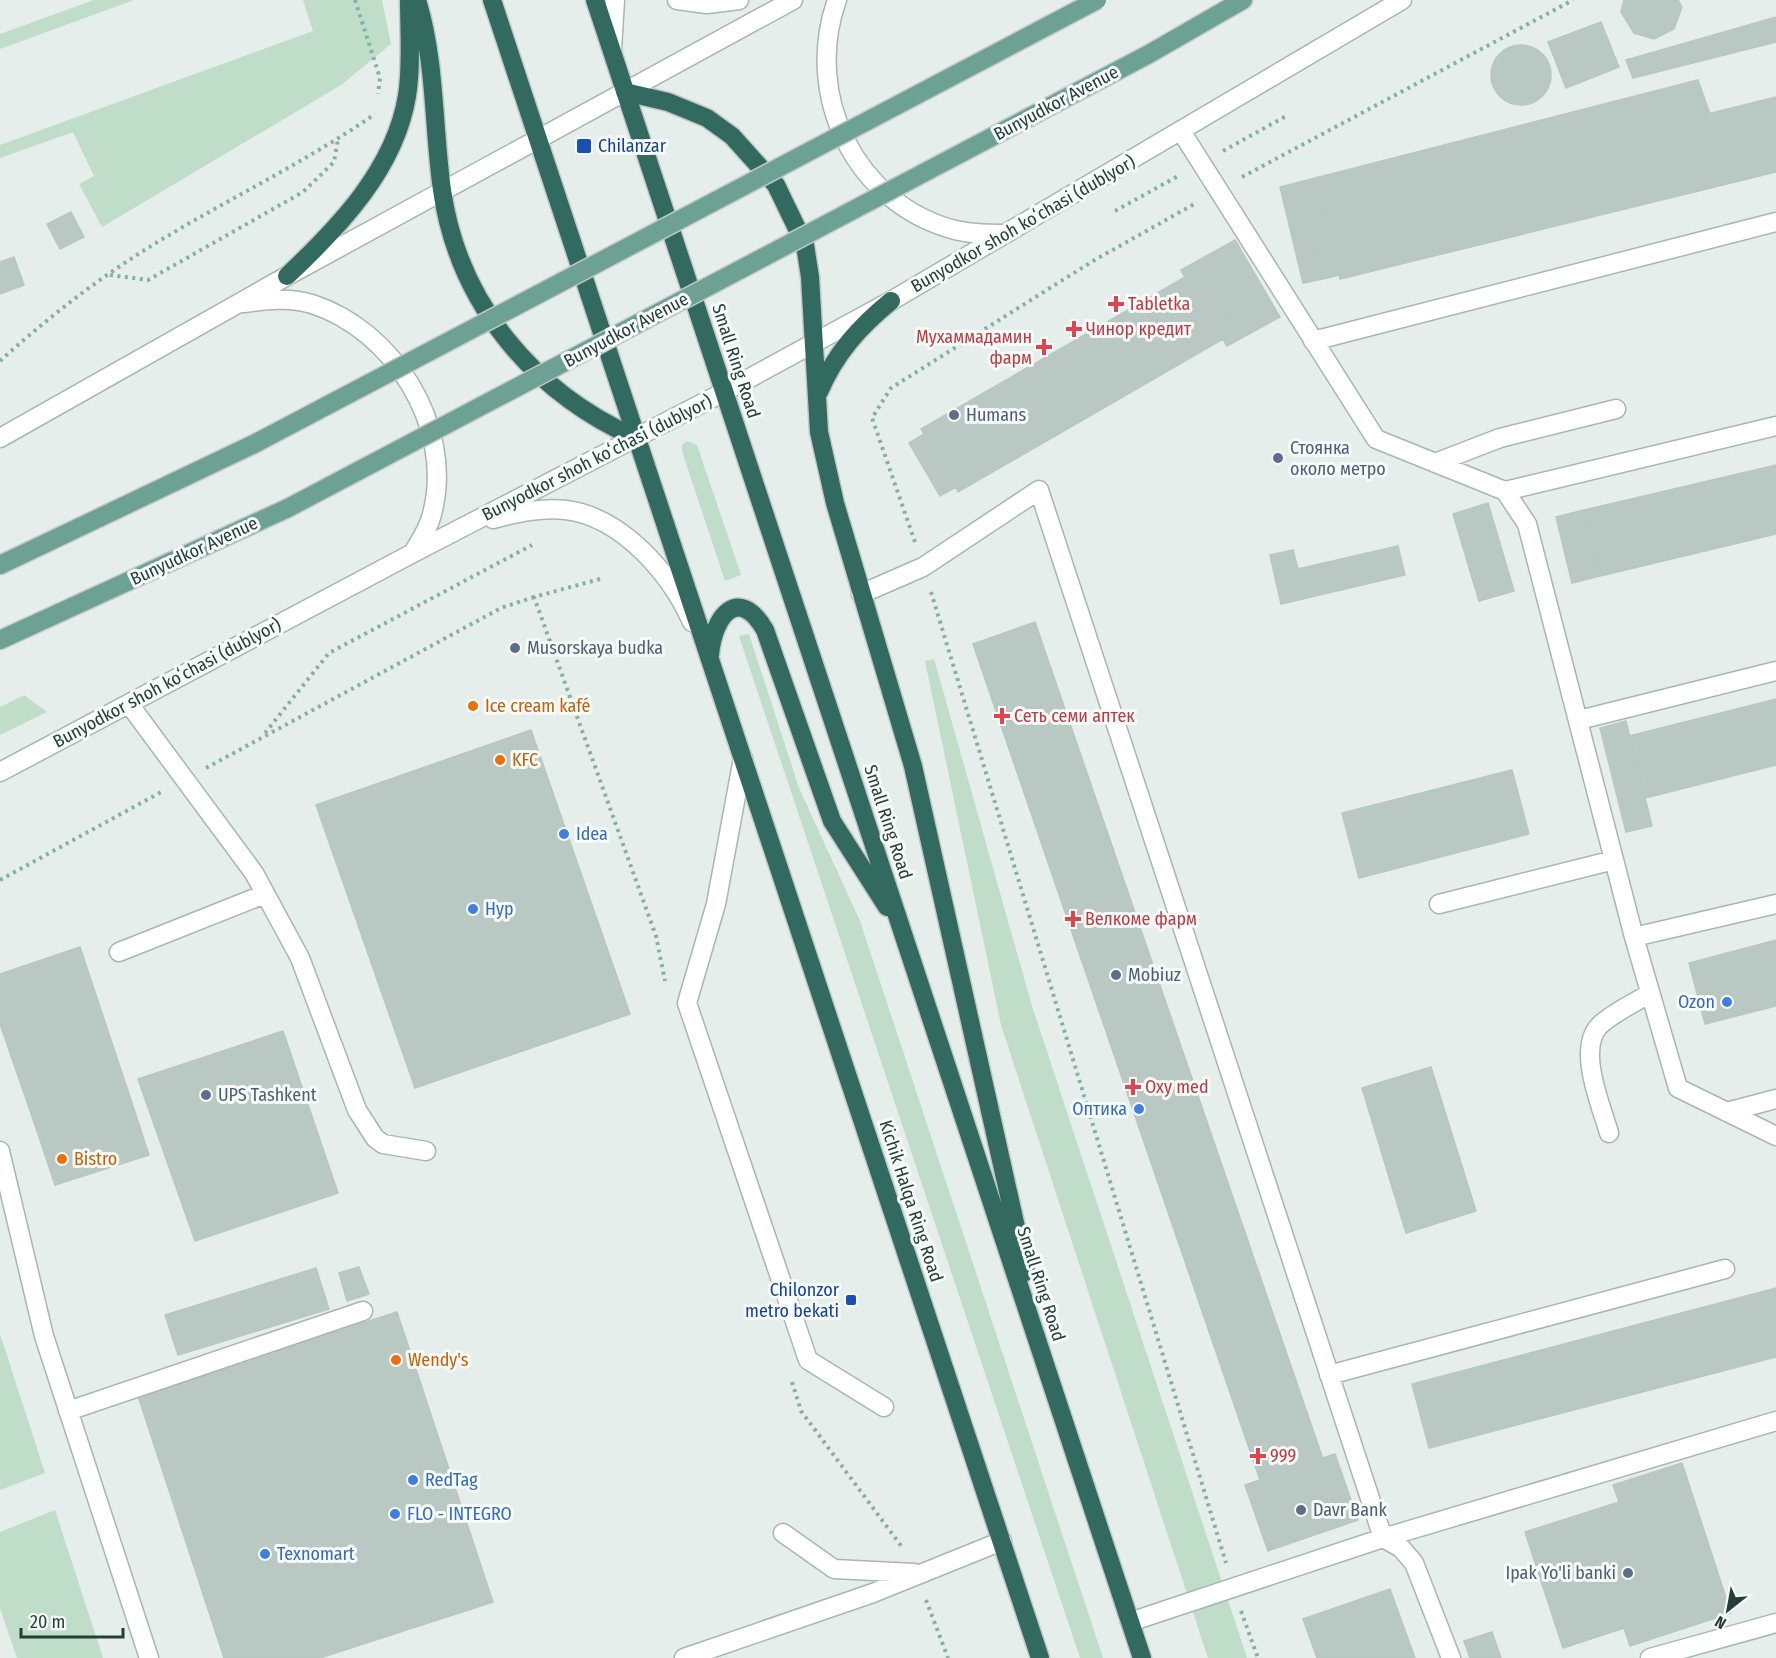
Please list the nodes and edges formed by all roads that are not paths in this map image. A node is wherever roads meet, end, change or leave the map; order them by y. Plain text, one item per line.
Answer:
1 (409, 0) edge
2 (417, 0) edge
3 (492, 0) edge
4 (595, 0) edge
5 (615, 0) edge
6 (677, 0) edge
7 (739, 0) edge
8 (793, 0) edge
9 (837, 0) edge
10 (1096, 0) edge
11 (1243, 0) edge
12 (1402, 0) edge
13 (612, 52) junction
14 (625, 92) junction
15 (1180, 131) junction
16 (538, 140) junction
17 (442, 192) junction
18 (1776, 222) edge
19 (1005, 234) junction
20 (287, 276) junction
21 (891, 301) junction
22 (236, 304) junction
23 (1313, 341) junction
24 (814, 343) junction
25 (724, 392) junction
26 (818, 396) junction
27 (1616, 409) dead end
28 (1776, 426) edge
29 (0, 438) edge
30 (636, 438) junction
31 (1436, 463) junction
32 (1505, 491) junction
33 (443, 537) junction
34 (413, 553) junction
35 (0, 565) edge
36 (861, 594) junction
37 (0, 640) edge
38 (710, 662) junction
39 (1776, 671) edge
40 (129, 704) junction
41 (1579, 720) junction
42 (743, 758) junction
43 (0, 772) edge
44 (1614, 860) junction
45 (265, 894) junction
46 (1440, 904) dead end
47 (1776, 904) edge
48 (902, 932) junction
49 (1634, 937) junction
50 (119, 952) dead end
51 (1650, 993) junction
52 (1776, 1099) edge
53 (1727, 1112) junction
54 (1609, 1133) dead end
55 (1776, 1136) edge
56 (0, 1151) edge
57 (426, 1151) dead end
58 (1725, 1269) dead end
59 (363, 1311) dead end
60 (1329, 1375) junction
61 (1051, 1380) junction
62 (884, 1407) dead end
63 (68, 1411) junction
64 (1776, 1421) edge
65 (783, 1533) dead end
66 (1383, 1538) junction
67 (1002, 1541) junction
68 (917, 1574) junction
69 (1130, 1623) junction
70 (1776, 1623) edge
71 (149, 1658) edge
72 (684, 1658) edge
73 (1040, 1658) edge
74 (1142, 1658) edge
75 (1451, 1658) edge
76 (1650, 1658) edge

1 - 20 highway
2 - 17 highway
3 - 16 highway
4 - 13 highway, Small Ring Road
5 - 13 street
6 - 7 street
8 - 14 street
9 - 19 street
10 - 35 main road, bridge
11 - 37 main road, Bunyudkor Avenue, bridge
12 - 15 street, Bunyodkor shoh koʻchasi (dublyor)
13 - 14 highway, Small Ring Road
14 - 16 street
14 - 24 highway
14 - 25 highway, Small Ring Road
15 - 19 street, Bunyodkor shoh koʻchasi (dublyor)
15 - 23 street
16 - 17 street
16 - 30 highway
17 - 20 street
17 - 30 highway
18 - 23 street
19 - 21 street, Bunyodkor shoh koʻchasi (dublyor)
20 - 22 street
21 - 24 street, Bunyodkor shoh koʻchasi (dublyor)
21 - 26 highway
22 - 29 street
22 - 34 street
23 - 31 street
24 - 25 street, Bunyodkor shoh koʻchasi (dublyor)
24 - 26 highway
25 - 30 street, Bunyodkor shoh koʻchasi (dublyor)
25 - 48 highway, Small Ring Road
26 - 36 highway
27 - 31 street
28 - 32 street
30 - 33 street, Bunyodkor shoh koʻchasi (dublyor)
30 - 38 highway
31 - 32 street
32 - 41 street
33 - 34 street, Bunyodkor shoh koʻchasi (dublyor)
33 - 38 street
34 - 40 street, Bunyodkor shoh koʻchasi (dublyor)
36 - 60 street
36 - 61 highway
38 - 42 highway
38 - 48 highway
39 - 41 street
40 - 43 street, Bunyodkor shoh koʻchasi (dublyor)
40 - 45 street
41 - 44 street
42 - 62 street
42 - 67 highway, Kichik Halqa Ring Road
44 - 46 street
44 - 49 street
45 - 50 street
45 - 57 street
47 - 49 street
48 - 61 highway, Small Ring Road
49 - 51 street
51 - 53 street
51 - 54 street
52 - 53 street
53 - 55 street
56 - 63 street
58 - 60 street
59 - 63 street
60 - 66 street
61 - 69 highway, Small Ring Road
63 - 71 street
64 - 66 street
65 - 68 street
66 - 69 street
66 - 75 street
67 - 68 street
67 - 73 highway, Kichik Halqa Ring Road
68 - 72 street
69 - 74 highway, Small Ring Road
70 - 76 street

